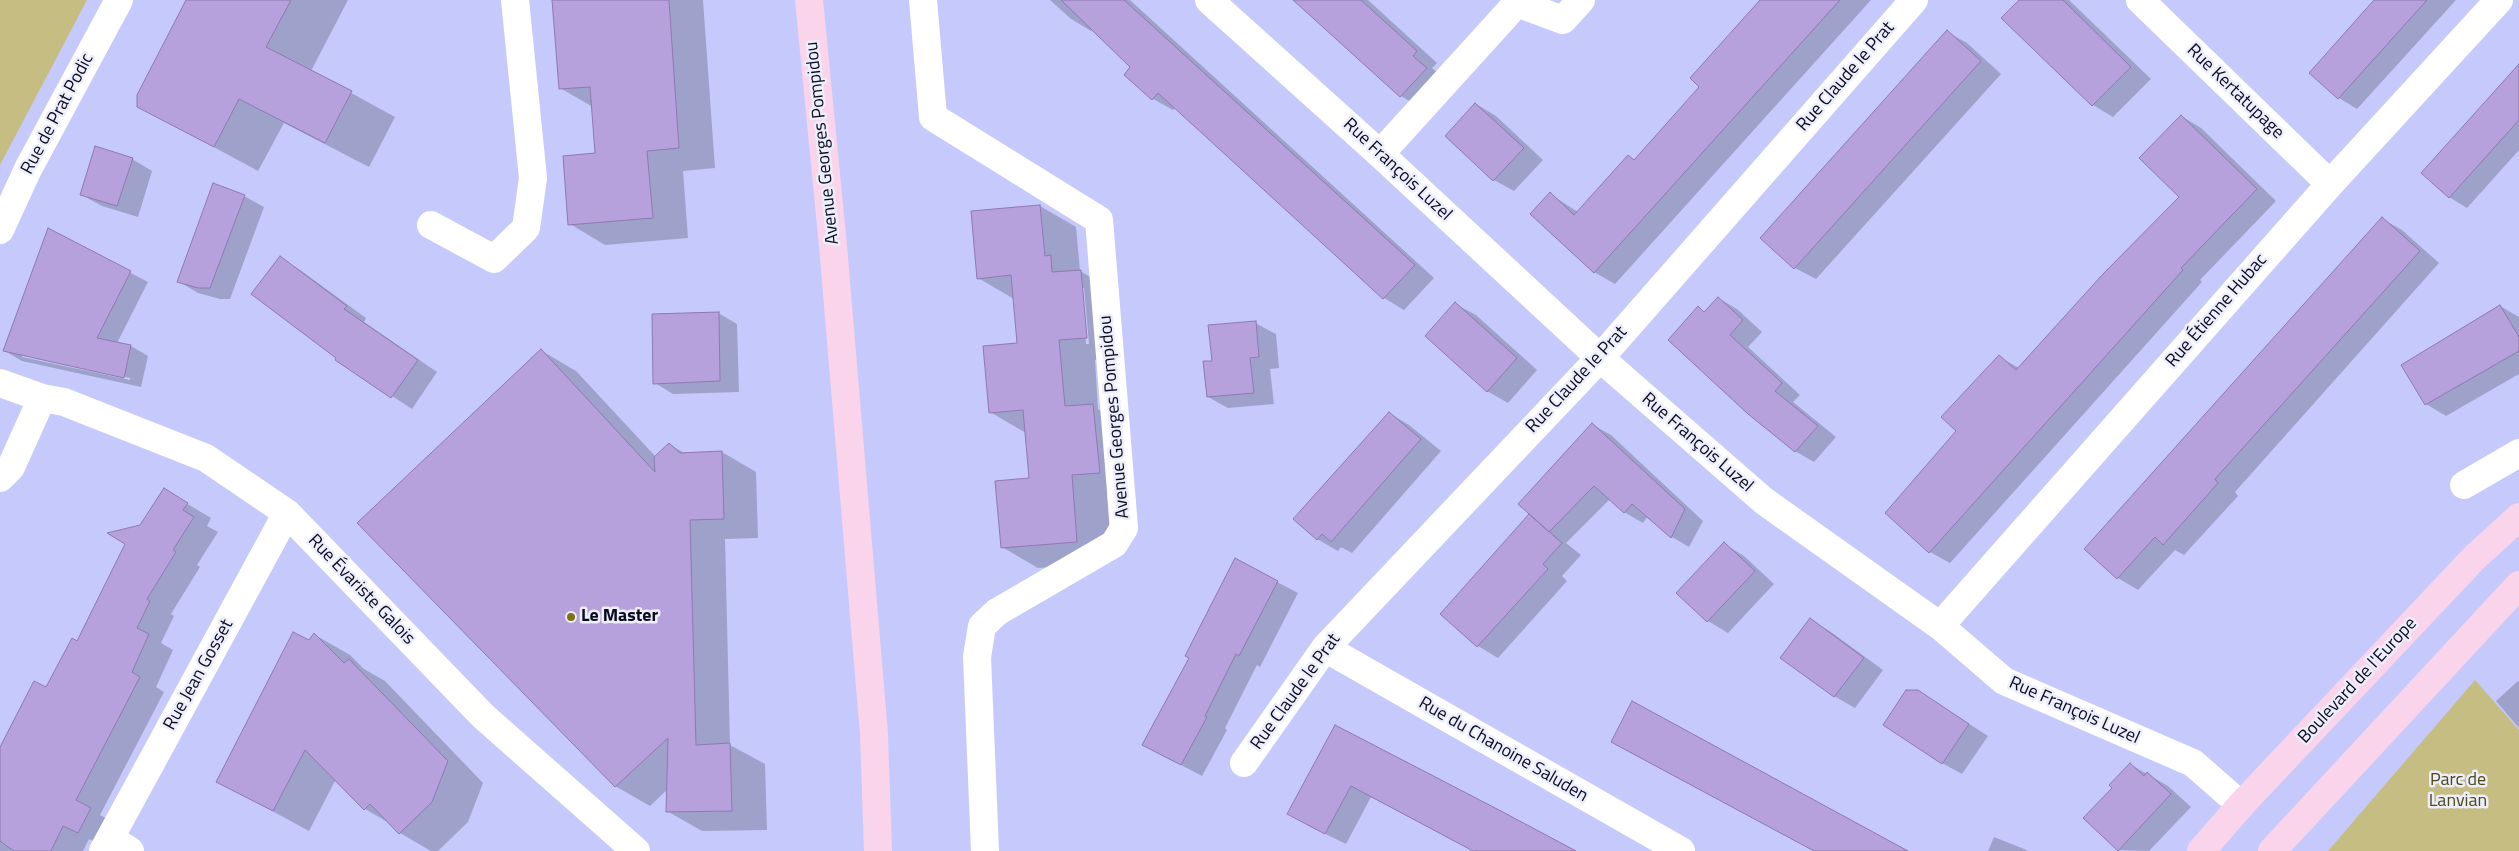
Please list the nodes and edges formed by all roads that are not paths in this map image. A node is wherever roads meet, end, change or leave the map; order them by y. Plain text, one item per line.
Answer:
1 (120, 0) edge
2 (515, 0) edge
3 (809, 0) edge
4 (923, 0) edge
5 (1209, 0) edge
6 (1581, 0) edge
7 (1914, 0) edge
8 (2140, 0) edge
9 (2499, 0) edge
10 (1517, 2) edge
11 (1380, 154) junction
12 (2330, 184) junction
13 (431, 225) dead end
14 (0, 230) edge
15 (1600, 358) junction
16 (0, 383) edge
17 (42, 398) junction
18 (2519, 453) edge
19 (0, 478) edge
20 (2464, 485) dead end
21 (288, 513) junction
22 (2519, 517) edge
23 (2519, 585) edge
24 (1940, 626) junction
25 (1325, 648) junction
26 (874, 734) junction
27 (1244, 763) dead end
28 (2241, 805) junction
29 (114, 847) edge
30 (636, 851) edge
31 (878, 851) edge
32 (891, 851) edge
33 (985, 851) edge
34 (1681, 851) edge
35 (2201, 851) edge
36 (2272, 851) edge

1 - 14 street, Rue de Prat Podic
2 - 13 street
3 - 26 main road, Avenue Georges Pompidou
4 - 33 street, Avenue Georges Pompidou
5 - 11 street, Rue François Luzel
6 - 10 street
7 - 15 street, Rue Claude le Prat
8 - 12 street, Rue Kertatupage
9 - 12 street, Rue Étienne Hubac
10 - 11 street
11 - 15 street, Rue François Luzel
12 - 24 street, Rue Étienne Hubac
15 - 24 street, Rue François Luzel
15 - 25 street, Rue Claude le Prat
16 - 17 street
17 - 19 street
17 - 21 street, Rue Évariste Galois
18 - 20 street
21 - 29 street, Rue Jean Gosset
21 - 30 street, Rue Évariste Galois
22 - 28 main road, Boulevard de l'Europe
23 - 36 main road
24 - 28 street, Rue François Luzel
25 - 27 street, Rue Claude le Prat
25 - 34 street, Rue du Chanoine Saluden
26 - 31 main road, Avenue Georges Pompidou
26 - 32 main road, Avenue Georges Pompidou
28 - 35 main road, Boulevard de l'Europe

